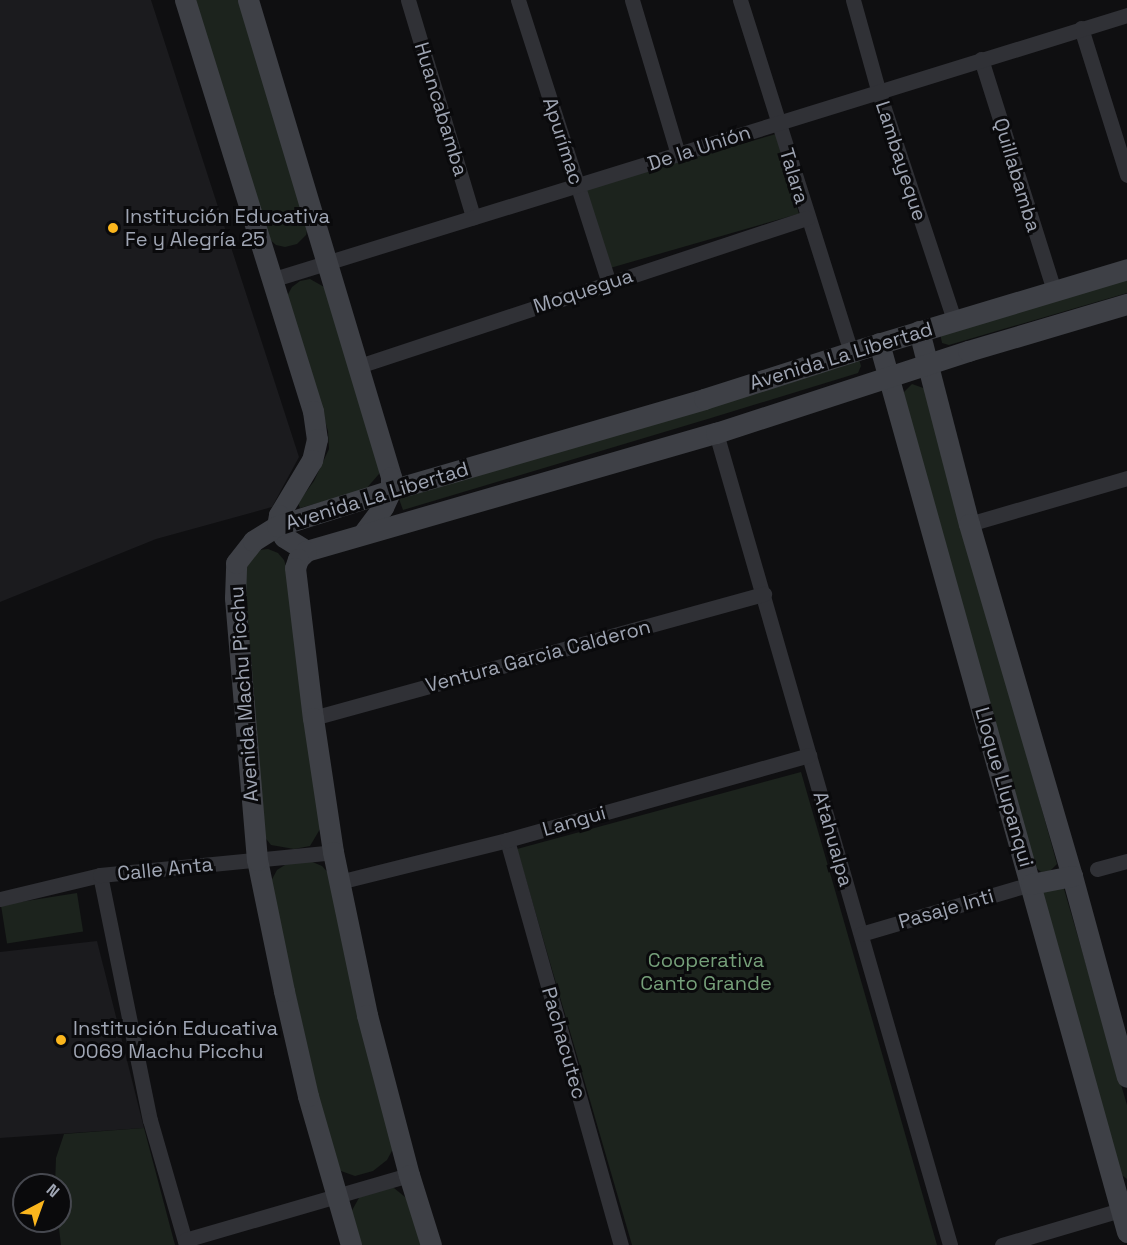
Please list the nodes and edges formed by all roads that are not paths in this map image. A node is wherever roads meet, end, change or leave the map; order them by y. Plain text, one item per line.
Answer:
1 (185, 0) edge
2 (248, 0) edge
3 (408, 0) edge
4 (518, 0) edge
5 (632, 0) edge
6 (740, 0) edge
7 (853, 0) edge
8 (1127, 15) edge
9 (1081, 28) junction
10 (981, 59) junction
11 (879, 93) junction
12 (778, 123) junction
13 (678, 154) junction
14 (1127, 175) edge
15 (578, 187) junction
16 (473, 217) junction
17 (807, 218) junction
18 (327, 263) junction
19 (1127, 269) edge
20 (271, 280) junction
21 (609, 283) junction
22 (1054, 291) junction
23 (1127, 304) edge
24 (954, 321) junction
25 (919, 331) junction
26 (879, 343) junction
27 (851, 351) junction
28 (928, 364) junction
29 (359, 366) junction
30 (888, 376) junction
31 (717, 433) junction
32 (1127, 478) edge
33 (391, 490) junction
34 (969, 524) junction
35 (277, 526) junction
36 (364, 532) junction
37 (306, 551) junction
38 (764, 594) junction
39 (313, 718) junction
40 (809, 755) junction
41 (507, 840) junction
42 (333, 852) junction
43 (258, 860) junction
44 (1127, 861) edge
45 (1097, 869) dead end
46 (100, 875) junction
47 (1072, 876) junction
48 (339, 882) junction
49 (1031, 884) junction
50 (0, 899) edge
51 (861, 934) junction
52 (1127, 1077) edge
53 (409, 1175) junction
54 (336, 1196) junction
55 (1124, 1209) edge
56 (1127, 1232) edge
57 (186, 1243) edge
58 (351, 1245) edge
59 (431, 1245) edge
60 (621, 1245) edge
61 (950, 1245) edge
62 (1002, 1245) edge

1 - 20 street
2 - 18 street
3 - 16 street, Huancabamba
4 - 15 street, Apurímac
5 - 13 street
6 - 12 street, Talara
7 - 11 street, Lambayeque
8 - 9 street, De la Unión
9 - 10 street, De la Unión
9 - 14 street
10 - 11 street, De la Unión
10 - 22 street, Quillabamba
11 - 12 street, De la Unión
11 - 24 street, Lambayeque
12 - 13 street, De la Unión
12 - 17 street, Talara
13 - 15 street, De la Unión
15 - 16 street, De la Unión
15 - 21 street, Apurímac
16 - 18 street, De la Unión
17 - 21 street, Moquegua
17 - 27 street, Talara
18 - 20 street, De la Unión
18 - 29 street
19 - 22 street, Avenida La Libertad
20 - 35 street
21 - 29 street, Moquegua
22 - 24 street, Avenida La Libertad
23 - 28 street, Avenida La Libertad
24 - 25 street, Avenida La Libertad
25 - 26 street, Avenida La Libertad
25 - 28 street, Lloque Llupanqui
26 - 27 street, Avenida La Libertad
26 - 30 street, Lloque Llupanqui
27 - 33 street, Avenida La Libertad
28 - 30 street, Avenida La Libertad
28 - 34 street, Lloque Llupanqui
29 - 33 street
30 - 31 street, Avenida La Libertad
30 - 49 street, Lloque Llupanqui
31 - 36 street, Avenida La Libertad
31 - 38 street, Atahualpa
32 - 34 street
33 - 35 street, Avenida La Libertad
33 - 36 street
34 - 47 street, Lloque Llupanqui
35 - 37 street, Avenida La Libertad
35 - 43 street, Avenida Machu Picchu
36 - 37 street, Avenida La Libertad
37 - 39 street
38 - 39 street, Ventura Garcia Calderon
38 - 40 street, Atahualpa
39 - 42 street
40 - 41 street, Langui
40 - 51 street, Atahualpa
41 - 48 street, Langui
41 - 60 street, Pachacutec
42 - 43 street, Calle Anta
42 - 48 street
43 - 46 street, Calle Anta
43 - 54 street, Avenida Machu Picchu
44 - 45 street
46 - 50 street, Calle Anta
46 - 57 street
47 - 49 street
47 - 52 street, Lloque Llupanqui
48 - 53 street
49 - 51 street, Pasaje Inti
49 - 55 street, Lloque Llupanqui
51 - 61 street, Atahualpa
53 - 54 street
53 - 59 street
54 - 57 street
54 - 58 street, Avenida Machu Picchu
55 - 56 street, Lloque Llupanqui
55 - 62 street

